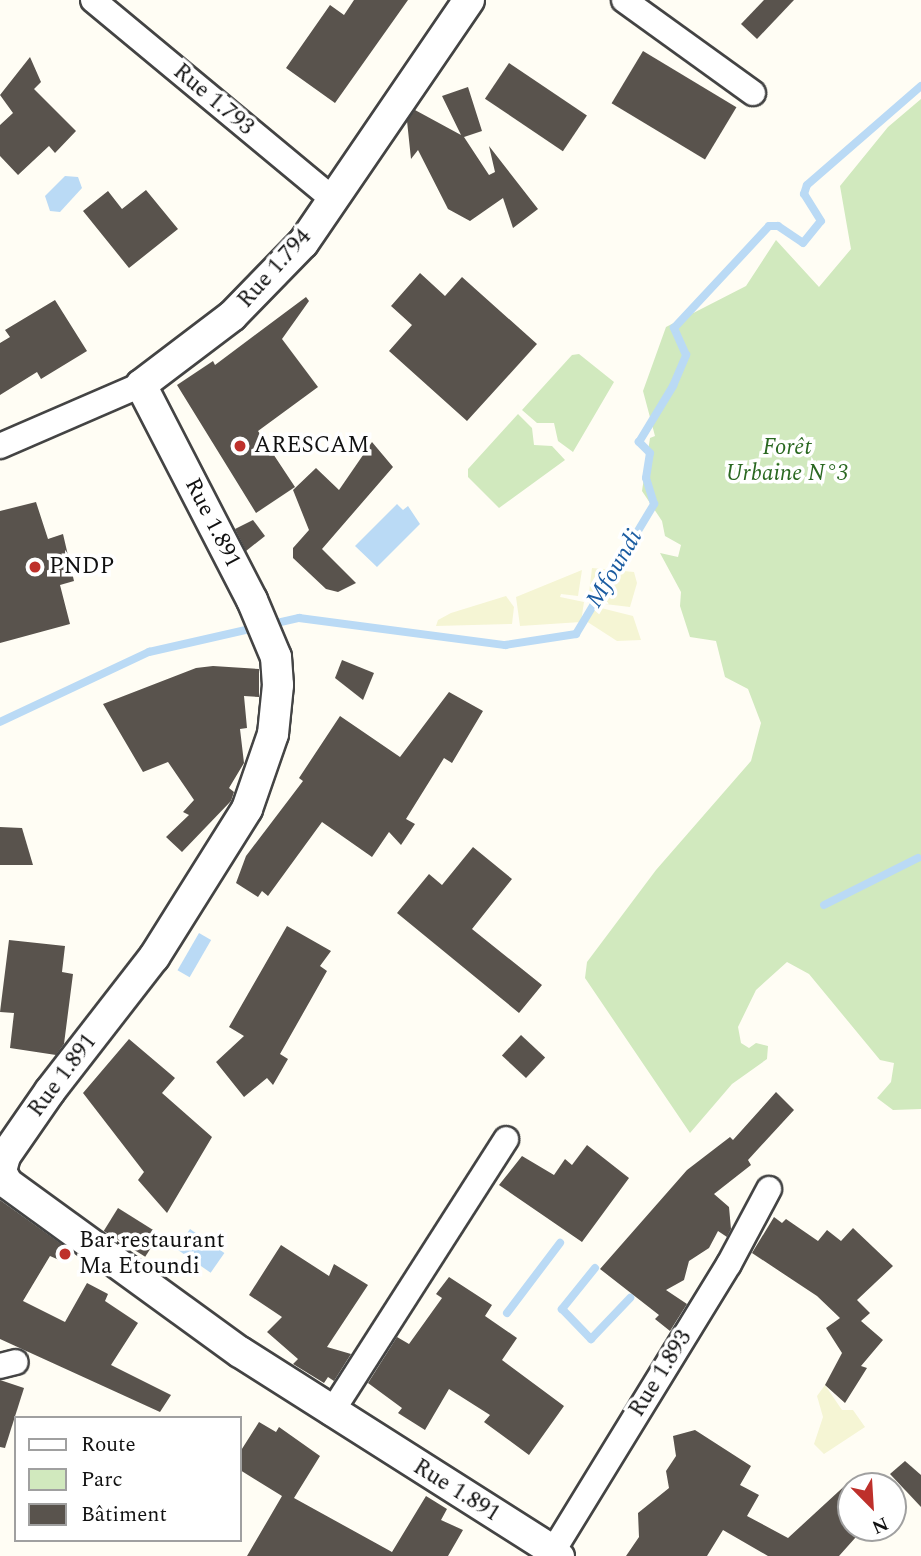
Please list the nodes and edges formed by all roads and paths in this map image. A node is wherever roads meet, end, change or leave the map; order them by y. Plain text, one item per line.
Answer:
1 (93, 0) edge
2 (468, 0) edge
3 (624, 0) edge
4 (753, 93) dead end
5 (332, 199) junction
6 (141, 385) junction
7 (0, 446) edge
8 (506, 1139) dead end
9 (769, 1189) dead end
10 (331, 1413) junction
11 (555, 1554) edge

1 - 5 street, Rue 1.793
2 - 5 street, Rue 1.794
3 - 4 street
5 - 6 street, Rue 1.794
6 - 7 street, Rue 1.794
6 - 10 street, Rue 1.891
8 - 10 street
9 - 11 street, Rue 1.893
10 - 11 street, Rue 1.891

